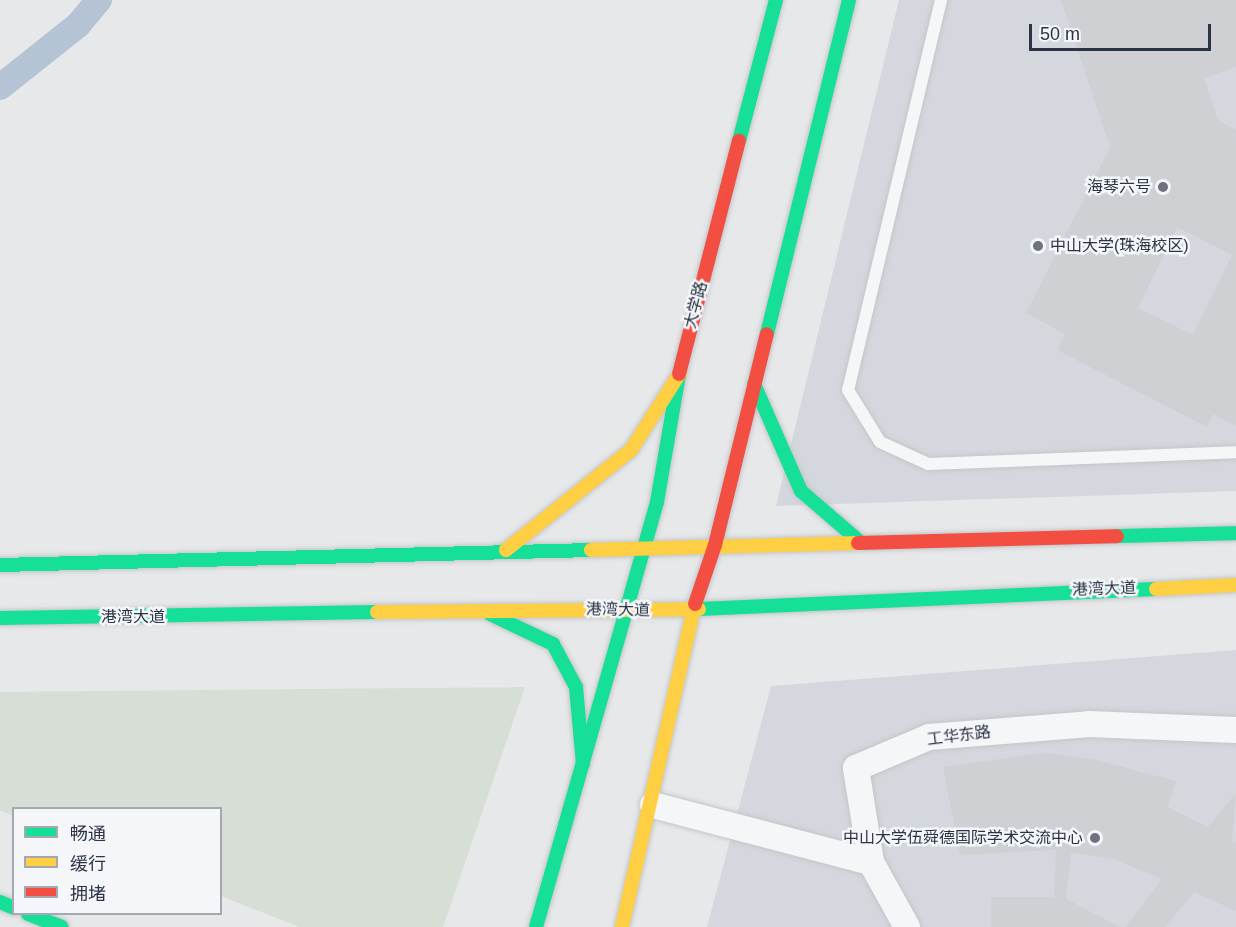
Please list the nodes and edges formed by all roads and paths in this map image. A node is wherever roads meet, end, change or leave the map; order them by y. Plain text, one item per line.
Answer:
1 (776, 0) edge
2 (849, 0) edge
3 (941, 0) edge
4 (680, 373) junction
5 (754, 384) junction
6 (1236, 452) edge
7 (1236, 533) edge
8 (859, 541) junction
9 (715, 545) junction
10 (643, 546) junction
11 (506, 550) junction
12 (0, 565) edge
13 (1236, 585) edge
14 (693, 609) junction
15 (486, 612) junction
16 (627, 612) junction
17 (0, 618) edge
18 (1236, 730) edge
19 (583, 764) junction
20 (653, 805) junction
21 (871, 862) junction
22 (31, 915) edge
23 (62, 927) edge
24 (536, 927) edge
25 (622, 927) edge
26 (907, 927) edge

1 - 4 main road, 大学路
2 - 5 main road
3 - 6 lane
4 - 10 main road, 大学路
4 - 11 main road
5 - 8 main road
5 - 9 main road
7 - 8 main road
8 - 9 main road
9 - 10 main road
9 - 14 main road
10 - 11 main road
10 - 16 main road, 大学路
11 - 12 main road
13 - 14 main road, 港湾大道
14 - 16 main road, 港湾大道
14 - 20 main road
15 - 16 main road, 港湾大道
15 - 17 main road, 港湾大道
15 - 19 main road
16 - 19 main road
18 - 21 street, 工华东路
19 - 24 main road
20 - 21 street
20 - 25 main road
21 - 26 street, 工华东路
22 - 23 main road

